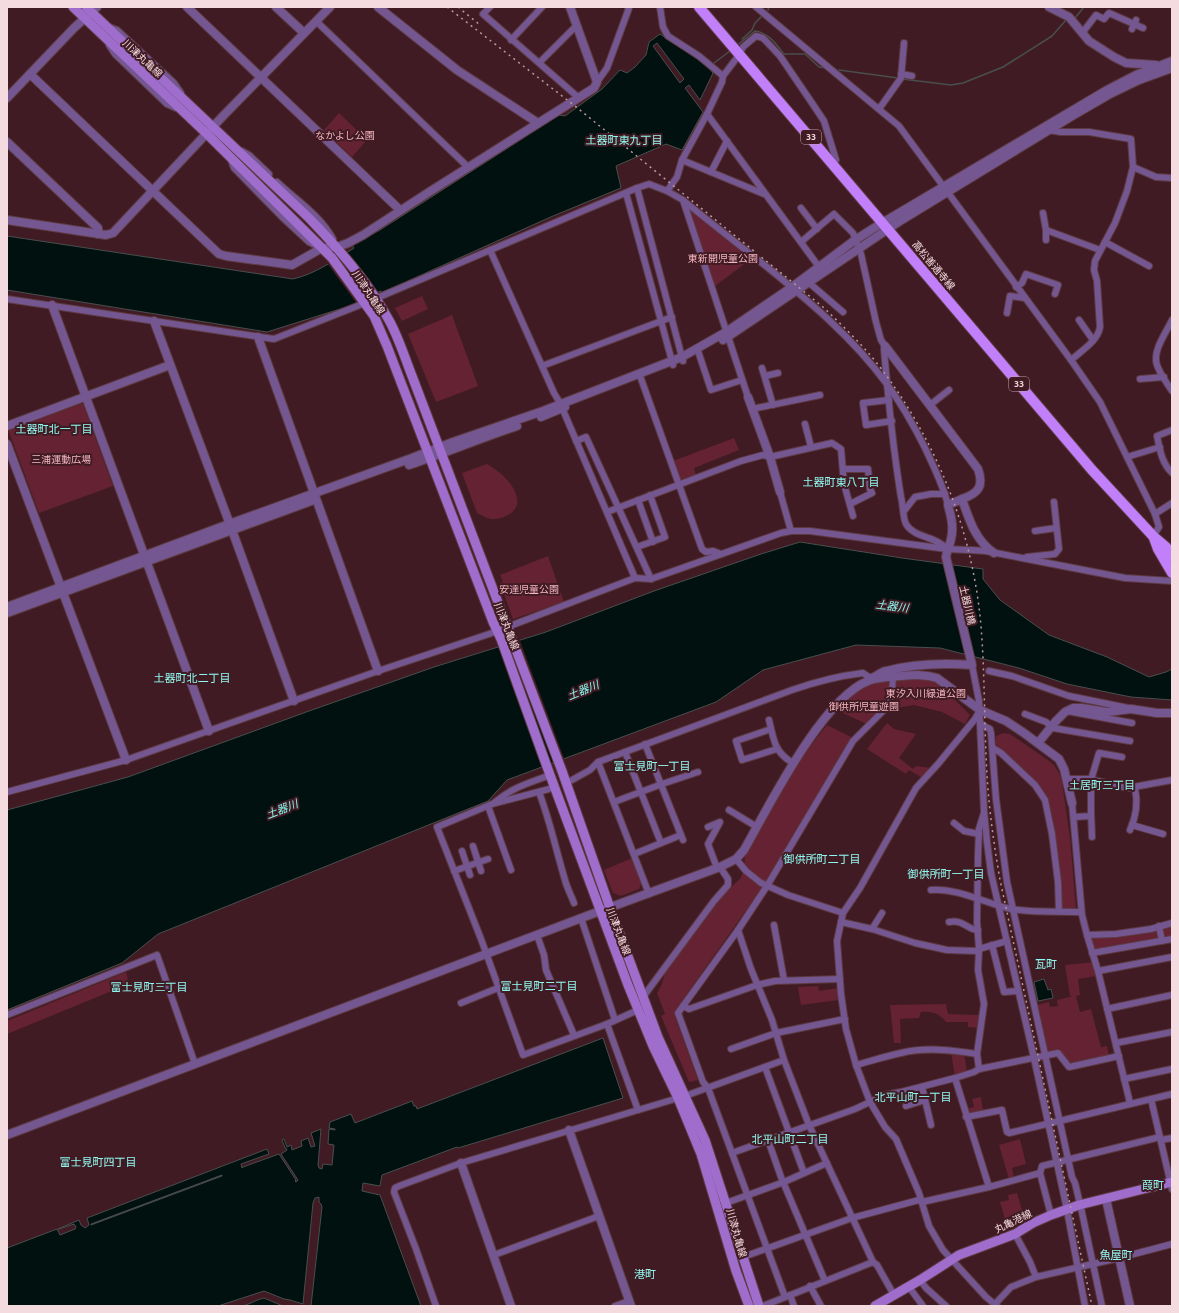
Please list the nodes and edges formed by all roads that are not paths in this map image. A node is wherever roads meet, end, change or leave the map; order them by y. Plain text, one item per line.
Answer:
1 (73, 7) edge
2 (187, 7) edge
3 (276, 7) edge
4 (330, 7) edge
5 (378, 7) edge
6 (490, 7) edge
7 (542, 7) edge
8 (570, 7) edge
9 (628, 7) edge
10 (660, 7) edge
11 (699, 7) edge
12 (756, 7) edge
13 (1049, 7) edge
14 (90, 11) edge
15 (316, 21) junction
16 (576, 26) junction
17 (1143, 28) dead end
18 (1083, 32) junction
19 (304, 33) junction
20 (511, 40) junction
21 (904, 43) dead end
22 (739, 54) junction
23 (1172, 61) edge
24 (540, 62) junction
25 (1172, 68) edge
26 (1160, 69) junction
27 (30, 74) junction
28 (723, 76) junction
29 (912, 76) dead end
30 (262, 78) junction
31 (900, 78) junction
32 (597, 82) junction
33 (7, 98) edge
34 (579, 98) junction
35 (186, 108) junction
36 (879, 109) junction
37 (707, 114) junction
38 (538, 123) junction
39 (1040, 129) junction
40 (1049, 130) junction
41 (210, 131) junction
42 (727, 141) junction
43 (7, 142) edge
44 (231, 151) junction
45 (682, 160) junction
46 (834, 164) junction
47 (1133, 167) junction
48 (469, 168) junction
49 (711, 172) junction
50 (1172, 178) edge
51 (637, 188) junction
52 (153, 190) junction
53 (946, 190) junction
54 (667, 191) junction
55 (626, 192) junction
56 (766, 194) junction
57 (683, 200) junction
58 (801, 208) dead end
59 (400, 210) junction
60 (1043, 213) dead end
61 (7, 220) edge
62 (885, 226) junction
63 (817, 229) junction
64 (1046, 230) junction
65 (98, 234) junction
66 (855, 240) junction
67 (1046, 240) dead end
68 (801, 242) junction
69 (1105, 242) junction
70 (322, 248) junction
71 (859, 249) junction
72 (339, 250) junction
73 (490, 250) junction
74 (1100, 250) junction
75 (655, 257) junction
76 (644, 260) junction
77 (1149, 266) dead end
78 (819, 267) junction
79 (806, 280) junction
80 (1016, 288) junction
81 (794, 289) junction
82 (1055, 294) dead end
83 (374, 297) junction
84 (1024, 298) junction
85 (7, 299) edge
86 (364, 302) junction
87 (52, 305) junction
88 (843, 312) dead end
89 (1007, 313) dead end
90 (672, 317) junction
91 (1079, 320) dead end
92 (1172, 320) edge
93 (661, 321) junction
94 (154, 322) junction
95 (727, 334) junction
96 (258, 337) junction
97 (1093, 340) junction
98 (885, 346) junction
99 (698, 351) junction
100 (683, 359) junction
101 (1071, 360) junction
102 (672, 363) junction
103 (170, 365) junction
104 (542, 366) junction
105 (762, 368) dead end
106 (778, 373) dead end
107 (640, 375) junction
108 (765, 376) junction
109 (1164, 377) junction
110 (1140, 379) dead end
111 (742, 380) junction
112 (886, 383) junction
113 (950, 390) dead end
114 (1172, 390) edge
115 (820, 395) dead end
116 (86, 397) junction
117 (890, 397) junction
118 (748, 398) joint
119 (773, 405) junction
120 (930, 405) junction
121 (561, 406) junction
122 (752, 409) junction
123 (892, 422) junction
124 (805, 424) dead end
125 (7, 426) edge
126 (1172, 430) edge
127 (576, 441) junction
128 (7, 444) edge
129 (811, 447) junction
130 (1160, 447) junction
131 (440, 450) junction
132 (429, 455) junction
133 (770, 457) junction
134 (1127, 457) junction
135 (843, 469) junction
136 (1172, 473) edge
137 (607, 483) junction
138 (678, 485) junction
139 (596, 487) junction
140 (780, 492) joint
141 (945, 494) junction
142 (650, 495) junction
143 (315, 497) junction
144 (962, 499) junction
145 (638, 500) junction
146 (1054, 502) dead end
147 (1172, 503) edge
148 (850, 504) junction
149 (948, 504) junction
150 (618, 508) junction
151 (904, 511) junction
152 (607, 512) junction
153 (1154, 514) junction
154 (853, 516) dead end
155 (231, 527) junction
156 (1056, 528) junction
157 (791, 531) junction
158 (1035, 531) dead end
159 (1153, 536) junction
160 (653, 542) junction
161 (636, 547) junction
162 (947, 553) junction
163 (994, 553) junction
164 (721, 554) junction
165 (1172, 556) edge
166 (1019, 557) junction
167 (146, 559) junction
168 (1172, 573) edge
169 (635, 578) junction
170 (651, 579) junction
171 (1172, 580) edge
172 (61, 590) junction
173 (7, 607) edge
174 (7, 613) edge
175 (508, 626) junction
176 (499, 635) junction
177 (971, 661) junction
178 (378, 671) junction
179 (989, 671) dead end
180 (893, 677) junction
181 (870, 680) junction
182 (294, 701) junction
183 (1131, 708) junction
184 (980, 710) junction
185 (1067, 711) junction
186 (1172, 713) edge
187 (1025, 714) dead end
188 (769, 720) dead end
189 (1132, 723) dead end
190 (982, 726) junction
191 (1051, 726) junction
192 (771, 729) junction
193 (210, 731) junction
194 (1130, 741) dead end
195 (1038, 743) junction
196 (645, 744) junction
197 (993, 748) junction
198 (777, 749) junction
199 (624, 752) junction
200 (1122, 757) dead end
201 (126, 760) junction
202 (598, 762) junction
203 (793, 764) junction
204 (698, 772) dead end
205 (550, 775) junction
206 (1066, 779) junction
207 (572, 780) dead end
208 (1091, 780) junction
209 (1172, 780) edge
210 (661, 784) junction
211 (1135, 788) junction
212 (549, 789) dead end
213 (7, 792) edge
214 (539, 792) junction
215 (640, 792) junction
216 (614, 802) junction
217 (1072, 803) joint
218 (490, 805) junction
219 (729, 810) dead end
220 (984, 811) junction
221 (1091, 816) junction
222 (1074, 817) junction
223 (954, 822) dead end
224 (708, 827) dead end
225 (757, 827) junction
226 (979, 834) junction
227 (1159, 834) dead end
228 (1092, 837) dead end
229 (978, 842) junction
230 (987, 842) junction
231 (661, 843) junction
232 (473, 846) dead end
233 (462, 851) dead end
234 (634, 854) junction
235 (488, 859) dead end
236 (736, 859) junction
237 (478, 863) junction
238 (467, 866) junction
239 (718, 868) junction
240 (510, 870) dead end
241 (454, 871) junction
242 (481, 871) dead end
243 (470, 875) dead end
244 (767, 886) junction
245 (931, 890) dead end
246 (649, 894) junction
247 (977, 898) junction
248 (574, 903) dead end
249 (999, 906) junction
250 (610, 908) junction
251 (1012, 909) junction
252 (600, 911) junction
253 (1059, 911) junction
254 (1081, 912) junction
255 (843, 913) junction
256 (882, 913) dead end
257 (581, 918) junction
258 (841, 922) junction
259 (949, 922) dead end
260 (1172, 923) edge
261 (774, 925) dead end
262 (1159, 926) junction
263 (872, 928) junction
264 (738, 930) junction
265 (978, 930) junction
266 (537, 935) junction
267 (869, 936) dead end
268 (1087, 936) junction
269 (1172, 939) edge
270 (1007, 941) junction
271 (1162, 941) junction
272 (992, 945) junction
273 (980, 949) junction
274 (1092, 952) junction
275 (486, 954) junction
276 (1172, 957) edge
277 (1098, 971) junction
278 (840, 979) junction
279 (784, 980) junction
280 (757, 985) junction
281 (498, 988) junction
282 (1018, 990) junction
283 (1172, 995) edge
284 (643, 998) junction
285 (461, 1003) dead end
286 (683, 1006) junction
287 (1107, 1009) junction
288 (638, 1010) junction
289 (7, 1015) edge
290 (844, 1019) junction
291 (615, 1020) junction
292 (607, 1024) junction
293 (1172, 1032) edge
294 (776, 1033) junction
295 (574, 1035) junction
296 (1116, 1043) junction
297 (731, 1049) dead end
298 (977, 1054) junction
299 (1045, 1055) junction
300 (1119, 1056) junction
301 (1034, 1058) junction
302 (784, 1060) junction
303 (195, 1064) junction
304 (856, 1065) junction
305 (765, 1067) junction
306 (979, 1069) junction
307 (1172, 1069) edge
308 (955, 1078) junction
309 (1124, 1079) junction
310 (922, 1087) junction
311 (708, 1088) junction
312 (1172, 1094) edge
313 (682, 1097) junction
314 (1151, 1099) junction
315 (925, 1100) junction
316 (870, 1102) junction
317 (1130, 1103) junction
318 (906, 1106) dead end
319 (638, 1110) junction
320 (966, 1118) junction
321 (1060, 1121) junction
322 (1048, 1123) junction
323 (809, 1125) junction
324 (932, 1125) dead end
325 (569, 1130) junction
326 (790, 1132) junction
327 (7, 1135) edge
328 (1172, 1138) edge
329 (1161, 1139) junction
330 (768, 1140) junction
331 (732, 1153) junction
332 (1068, 1159) junction
333 (1056, 1162) junction
334 (462, 1163) junction
335 (827, 1163) junction
336 (804, 1173) junction
337 (1040, 1173) junction
338 (784, 1182) junction
339 (1171, 1184) edge
340 (989, 1187) junction
341 (748, 1196) junction
342 (1106, 1199) junction
343 (922, 1202) junction
344 (726, 1203) junction
345 (1080, 1204) junction
346 (1066, 1209) junction
347 (1051, 1215) junction
348 (599, 1216) junction
349 (852, 1218) junction
350 (1015, 1234) junction
351 (806, 1235) junction
352 (1172, 1244) edge
353 (767, 1248) junction
354 (494, 1255) junction
355 (743, 1257) junction
356 (1119, 1258) junction
357 (952, 1260) junction
358 (874, 1262) junction
359 (1093, 1263) junction
360 (1077, 1266) junction
361 (1036, 1277) junction
362 (920, 1280) junction
363 (825, 1281) junction
364 (810, 1286) junction
365 (909, 1287) junction
366 (894, 1295) junction
367 (787, 1296) junction
368 (630, 1304) edge
369 (879, 1305) edge
370 (996, 1305) edge
371 (436, 1306) edge
372 (511, 1306) edge
373 (615, 1306) edge
374 (749, 1306) edge
375 (759, 1306) edge
376 (763, 1306) edge
377 (794, 1306) edge
378 (821, 1306) edge
379 (923, 1306) edge
380 (946, 1306) edge
381 (1085, 1306) edge
382 (1102, 1306) edge
383 (1130, 1306) edge

1 - 14 main road, 川津丸亀線
2 - 30 street
3 - 19 street
4 - 15 street
5 - 38 street
6 - 20 street
7 - 20 street
8 - 16 street
9 - 32 street
10 - 28 street
11 - 22 main road, 高松善通寺線 / 33
12 - 36 street
13 - 18 street
14 - 27 street
14 - 35 main road, 川津丸亀線
14 - 35 main road, 川津丸亀線
15 - 19 street
15 - 48 street
16 - 24 street
16 - 32 street
17 - 18 street
18 - 26 street
19 - 30 street
20 - 24 street
21 - 31 street
22 - 28 street
22 - 46 main road, 高松善通寺線 / 33
22 - 46 street
23 - 26 street
24 - 34 street
25 - 26 street
26 - 39 street
26 - 40 street
27 - 33 street
27 - 52 street
28 - 37 street
29 - 31 street
30 - 41 street
30 - 59 street
31 - 36 street
32 - 34 street
34 - 38 street
35 - 41 main road, 川津丸亀線
36 - 53 street
37 - 42 street
37 - 45 street
38 - 48 street
39 - 40 street
39 - 53 street
40 - 47 street
40 - 53 street
41 - 44 main road, 川津丸亀線
41 - 52 street
42 - 49 street
42 - 56 street
43 - 65 street
44 - 70 main road, 川津丸亀線
44 - 72 main road, 川津丸亀線
45 - 49 street
45 - 54 street
46 - 62 main road, 高松善通寺線 / 33
47 - 50 street
47 - 69 street
48 - 59 street
49 - 56 street
51 - 54 street
51 - 55 street
51 - 75 street
52 - 65 street
52 - 70 street
53 - 62 street
53 - 80 street
54 - 57 street
55 - 73 street
55 - 76 street
56 - 68 street
57 - 81 street
57 - 95 street
58 - 63 street
59 - 72 street
60 - 64 street
61 - 65 street
62 - 66 street
62 - 71 street
62 - 159 main road, 高松善通寺線 / 33
63 - 66 street
63 - 68 street
64 - 67 street
64 - 74 street
66 - 71 street
66 - 78 street
68 - 78 street
69 - 74 street
69 - 77 street
70 - 72 street
70 - 86 main road, 川津丸亀線
71 - 79 street
71 - 98 street
72 - 83 main road, 川津丸亀線
73 - 83 street
73 - 104 street
74 - 97 street
75 - 76 street
75 - 90 street
76 - 93 street
78 - 79 street
79 - 81 street
79 - 88 street
80 - 82 street
80 - 84 street
81 - 95 street
81 - 112 street
83 - 86 street
83 - 131 main road, 川津丸亀線
84 - 89 street
84 - 101 street
85 - 87 street
86 - 96 street
86 - 132 main road, 川津丸亀線
87 - 94 street
87 - 116 street
90 - 93 street
90 - 100 street
91 - 97 street
92 - 109 street
93 - 102 street
93 - 104 street
94 - 96 street
94 - 103 street
95 - 99 street
95 - 111 street
96 - 143 street
97 - 101 street
98 - 112 street
98 - 120 street
99 - 100 street
99 - 111 street
100 - 102 street
101 - 134 street
102 - 107 street
103 - 116 street
103 - 155 street
104 - 121 street
105 - 108 street
106 - 108 street
107 - 121 street
107 - 138 street
108 - 119 street
109 - 110 street
109 - 114 street
111 - 118 street
112 - 117 street
113 - 120 street
115 - 119 street
116 - 125 street
116 - 167 street
117 - 123 street
117 - 123 street
117 - 141 street
118 - 122 street
119 - 122 street
120 - 144 street
121 - 127 street
121 - 131 street
122 - 133 street
123 - 151 street
124 - 129 street
126 - 130 street
127 - 137 street
127 - 139 street
128 - 172 street
129 - 133 street
129 - 135 street
130 - 134 street
130 - 136 street
131 - 132 street
131 - 175 main road, 川津丸亀線
132 - 143 street
132 - 176 main road, 川津丸亀線
133 - 138 street
133 - 140 street
134 - 153 street
135 - 148 street
135 - 148 street
137 - 139 street
137 - 150 street
138 - 142 street
138 - 164 street
139 - 152 street
140 - 157 street
141 - 149 street
141 - 151 street
142 - 145 street
142 - 160 street
143 - 155 street
143 - 178 street
144 - 149 street
144 - 163 street
145 - 150 street
145 - 160 street
146 - 156 street
147 - 153 street
148 - 154 street
149 - 162 street
150 - 152 street
150 - 161 street
151 - 162 street
152 - 169 street
153 - 159 street
155 - 167 street
155 - 182 street
156 - 158 street
156 - 166 street
157 - 162 street
157 - 164 street
159 - 165 main road, 高松善通寺線 / 33
159 - 168 main road, 高松善通寺線 / 33
160 - 161 street
161 - 170 street
162 - 163 street
162 - 177 street, 土器川橋
163 - 166 street
164 - 170 street
166 - 171 street
167 - 172 street
167 - 193 street
169 - 170 street
169 - 175 street
172 - 173 street
172 - 174 street
172 - 201 street
175 - 176 street
175 - 250 main road, 川津丸亀線
176 - 178 street
176 - 205 main road, 川津丸亀線
177 - 181 street
177 - 184 street
178 - 182 street
179 - 183 street
180 - 181 street
180 - 184 street
180 - 244 street
181 - 196 street
181 - 203 street
182 - 193 street
183 - 185 street
183 - 186 street
184 - 190 street
184 - 195 street
184 - 255 street
185 - 189 street
185 - 191 street
187 - 191 street
188 - 192 street
190 - 197 street
190 - 220 street
191 - 194 street
191 - 195 street
192 - 198 street
192 - 198 street
193 - 201 street
195 - 206 street
196 - 199 street
196 - 210 street
197 - 251 street
197 - 253 street
198 - 203 street
199 - 202 street
199 - 215 street
200 - 208 street
201 - 213 street
202 - 207 street
202 - 216 street
203 - 225 street
204 - 210 street
205 - 218 street
205 - 252 main road, 川津丸亀線
206 - 208 street
206 - 217 street
208 - 211 street
208 - 221 street
209 - 211 street
210 - 215 street
210 - 231 street
211 - 227 street
212 - 214 street
214 - 218 street
214 - 248 street
215 - 216 street
215 - 231 street
216 - 234 street
217 - 222 street
218 - 240 street
218 - 241 street
219 - 225 street
220 - 226 street
220 - 230 street
221 - 222 street
221 - 228 street
222 - 254 street
223 - 226 street
224 - 239 street
225 - 236 street
226 - 229 street
229 - 230 street
229 - 247 street
230 - 249 street
231 - 234 street
232 - 237 street
233 - 238 street
234 - 246 street
235 - 237 street
236 - 239 street
236 - 244 street
237 - 238 street
237 - 242 street
238 - 241 street
238 - 243 street
239 - 246 street
239 - 284 street
241 - 275 street
244 - 255 street
244 - 264 street
245 - 247 street
246 - 250 street
247 - 249 street
247 - 265 street
249 - 251 street
249 - 270 street
250 - 252 street
250 - 284 main road, 川津丸亀線
251 - 253 street
251 - 299 street
252 - 257 street
252 - 288 main road, 川津丸亀線
253 - 254 street
254 - 268 street
255 - 258 street
256 - 263 street
257 - 266 street
257 - 291 street
258 - 263 street
258 - 278 street
259 - 265 street
260 - 262 street
261 - 279 street
262 - 268 street
262 - 271 street
263 - 267 street
263 - 273 street
264 - 280 street
264 - 286 street
265 - 273 street
266 - 275 street
266 - 295 street
268 - 274 street
269 - 271 street
270 - 272 street
270 - 282 street
271 - 274 street
272 - 273 street
272 - 282 street
273 - 298 street
274 - 277 street
275 - 281 street
275 - 303 street
276 - 277 street
277 - 287 street
278 - 279 street
278 - 290 street
279 - 280 street
280 - 286 street
280 - 294 street
281 - 285 street
281 - 295 street
282 - 301 street
283 - 287 street
284 - 313 main road, 川津丸亀線
286 - 311 street
287 - 296 street
288 - 291 street
288 - 313 main road, 川津丸亀線
289 - 303 street
290 - 294 street
290 - 304 street
291 - 292 street
292 - 295 street
292 - 319 street
293 - 296 street
294 - 297 street
294 - 302 street
296 - 300 street
298 - 304 street
298 - 306 street
299 - 300 street
299 - 301 street
299 - 321 street
300 - 309 street
301 - 306 street
301 - 322 street
302 - 305 street
302 - 323 street
303 - 327 street
304 - 316 street
305 - 311 street
305 - 326 street
306 - 308 street
307 - 309 street
308 - 310 street
308 - 320 street
309 - 317 street
310 - 315 street
310 - 316 street
311 - 313 street
311 - 331 street
312 - 314 street
313 - 319 street
313 - 344 main road, 川津丸亀線
313 - 374 main road, 川津丸亀線
314 - 317 street
314 - 329 street
315 - 318 street
315 - 324 street
316 - 323 street
316 - 343 street
317 - 321 street
319 - 325 street
320 - 322 street
320 - 340 street
321 - 322 street
321 - 332 street
322 - 333 street
323 - 326 street
323 - 335 street
325 - 334 street
325 - 348 street
326 - 330 street
326 - 336 street
328 - 329 street
329 - 332 street
329 - 339 street
330 - 331 street
330 - 338 street
331 - 341 street
332 - 333 street
332 - 345 street
333 - 337 street
333 - 346 street
334 - 354 street
334 - 371 street
335 - 336 street
335 - 349 street
336 - 338 street
337 - 340 street
337 - 347 street
338 - 341 street
338 - 351 street
339 - 342 main road, 丸亀港線
340 - 343 street
341 - 344 street
341 - 353 street
342 - 345 main road, 丸亀港線
342 - 356 street
343 - 349 street
343 - 357 street
344 - 355 main road, 川津丸亀線
345 - 346 main road, 丸亀港線
345 - 359 street
346 - 347 main road, 丸亀港線
346 - 360 street
347 - 350 main road, 丸亀港線
348 - 354 street
348 - 368 street
349 - 351 street
349 - 358 street
350 - 357 main road, 丸亀港線
350 - 361 street
351 - 353 street
351 - 363 street
352 - 356 street
353 - 355 street
353 - 367 street
354 - 372 street
355 - 375 main road, 川津丸亀線
356 - 359 street
356 - 383 street
357 - 362 main road, 丸亀港線
357 - 370 street
358 - 363 street
358 - 366 street
359 - 360 street
359 - 382 street
360 - 361 street
360 - 381 street
361 - 370 street
362 - 365 main road, 丸亀港線
362 - 380 street
363 - 364 street
364 - 367 street
364 - 378 street
365 - 366 main road, 丸亀港線
365 - 379 street
366 - 369 main road, 丸亀港線
367 - 376 street
367 - 377 street
368 - 373 street

